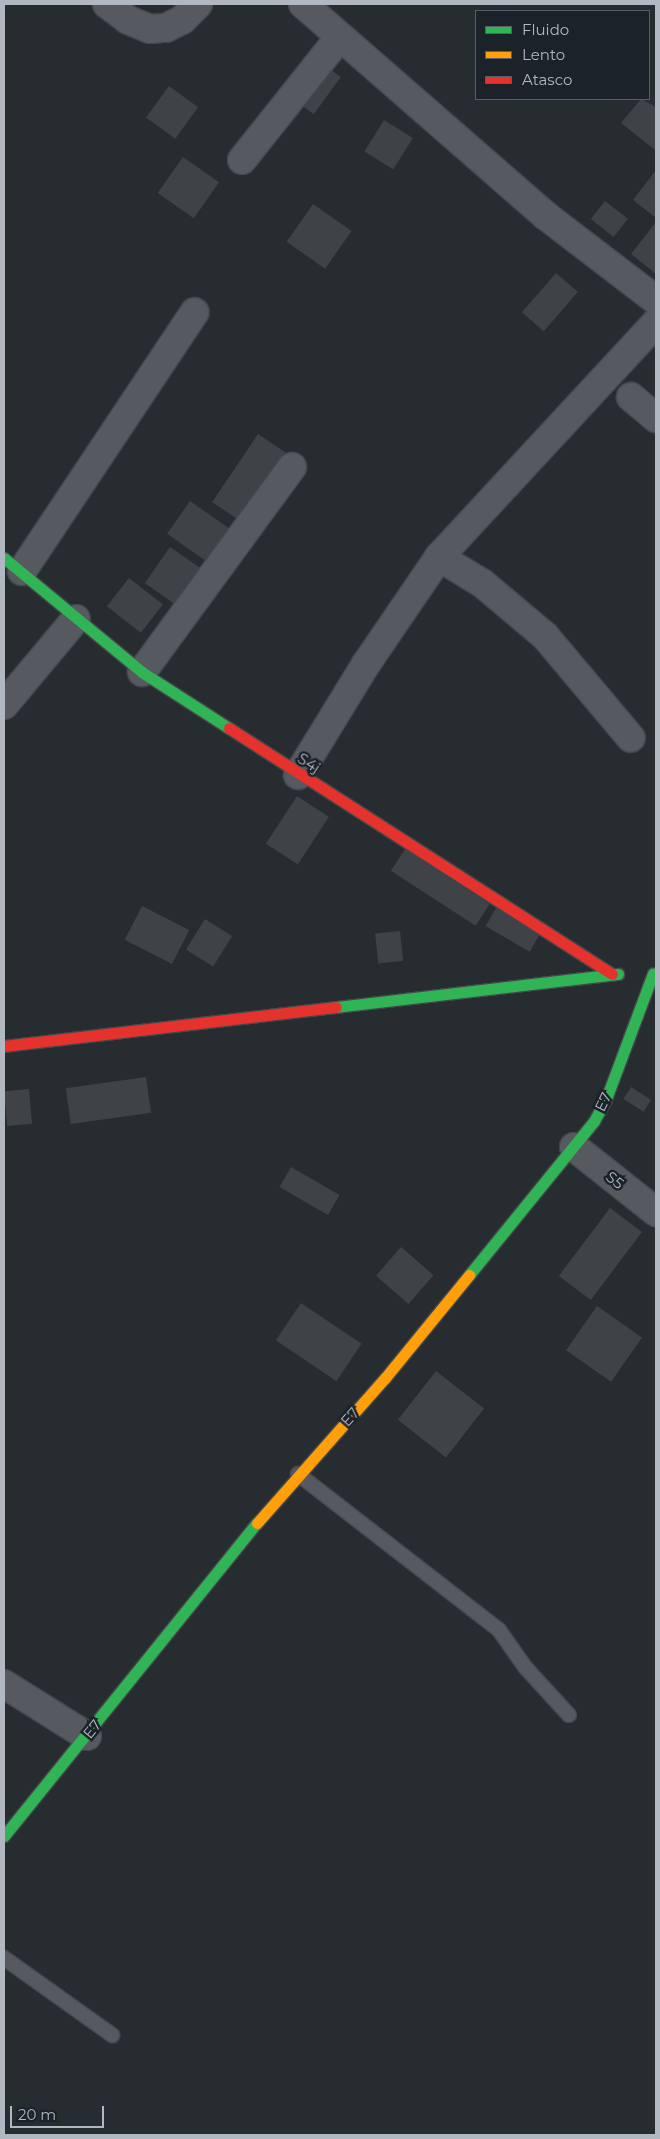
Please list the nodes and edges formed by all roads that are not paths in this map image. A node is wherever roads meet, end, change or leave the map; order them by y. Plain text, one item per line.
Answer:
1 (107, 4) edge
2 (198, 4) edge
3 (303, 4) edge
4 (340, 37) junction
5 (242, 160) dead end
6 (656, 300) edge
7 (195, 312) dead end
8 (656, 322) edge
9 (631, 397) dead end
10 (656, 418) edge
11 (292, 467) dead end
12 (439, 557) junction
13 (13, 564) edge
14 (76, 619) junction
15 (142, 672) junction
16 (4, 705) edge
17 (631, 738) dead end
18 (298, 775) junction
19 (654, 973) edge
20 (612, 974) junction
21 (4, 1046) edge
22 (574, 1147) junction
23 (656, 1212) edge
24 (298, 1474) junction
25 (4, 1684) edge
26 (569, 1715) dead end
27 (87, 1736) junction
28 (4, 1836) edge
29 (4, 1958) edge
30 (112, 2035) dead end

1 - 2 street
3 - 4 street
4 - 5 street
4 - 6 street
7 - 13 street
8 - 12 street
9 - 10 street
11 - 15 street
12 - 17 street
12 - 18 street
13 - 14 street, S4j
14 - 15 street, S4j
14 - 16 street
15 - 18 street, S4j
18 - 20 street, S4j
19 - 20 street
19 - 22 street, E7
20 - 21 street
22 - 23 street, S5
22 - 24 street, E7
24 - 26 lane
24 - 27 street, E7
25 - 27 street
27 - 28 street, E7
29 - 30 lane

